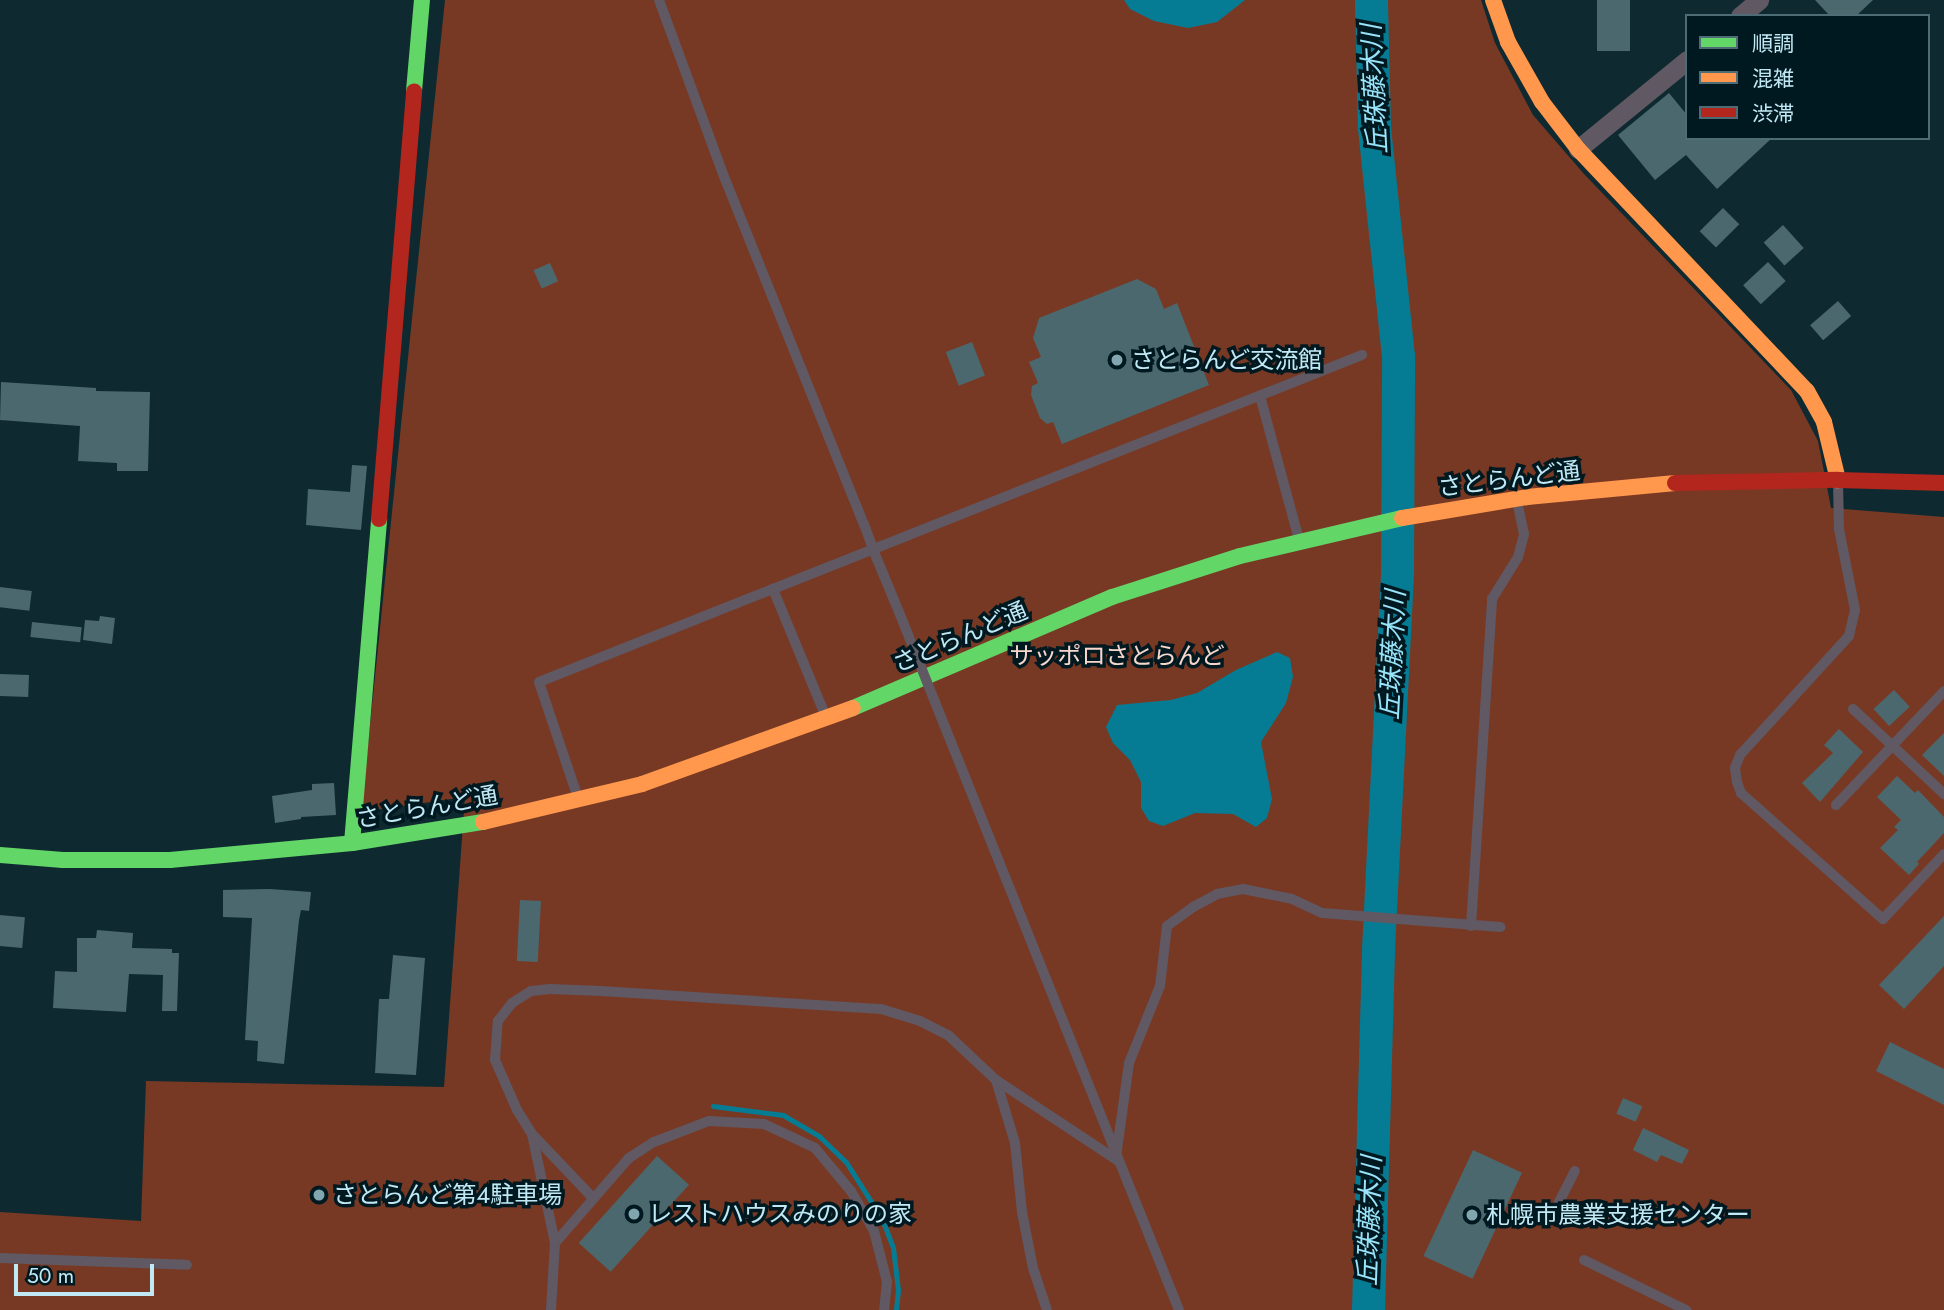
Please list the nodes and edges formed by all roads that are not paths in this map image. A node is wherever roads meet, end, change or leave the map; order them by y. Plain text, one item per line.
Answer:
1 (422, 0) edge
2 (659, 0) edge
3 (1493, 0) edge
4 (1759, 0) edge
5 (1742, 14) edge
6 (1685, 62) edge
7 (1577, 149) junction
8 (1362, 355) dead end
9 (1260, 396) junction
10 (1838, 480) junction
11 (1944, 483) edge
12 (1516, 498) junction
13 (1299, 541) junction
14 (773, 589) junction
15 (1944, 691) edge
16 (1853, 709) dead end
17 (827, 719) junction
18 (1892, 746) junction
19 (1944, 794) edge
20 (578, 800) junction
21 (1836, 805) dead end
22 (352, 843) junction
23 (0, 855) edge
24 (1944, 855) edge
25 (1471, 926) junction
26 (1500, 927) dead end
27 (996, 1080) junction
28 (532, 1134) junction
29 (1116, 1159) junction
30 (1575, 1171) dead end
31 (593, 1198) junction
32 (1558, 1204) dead end
33 (555, 1243) junction
34 (0, 1258) edge
35 (1584, 1260) dead end
36 (187, 1265) dead end
37 (551, 1310) edge
38 (884, 1310) edge
39 (1047, 1310) edge
40 (1179, 1310) edge
41 (1686, 1310) edge

1 - 22 street
2 - 29 lane, bridge
3 - 7 street
4 - 5 street
6 - 7 street
7 - 10 street
8 - 9 lane
9 - 13 lane
9 - 14 lane
10 - 11 street, さとらんど通
10 - 12 street, さとらんど通
10 - 24 lane
12 - 13 street, さとらんど通
12 - 25 lane
13 - 17 street, さとらんど通
14 - 17 lane
14 - 20 lane
15 - 18 lane
16 - 18 lane
17 - 20 street, さとらんど通
18 - 19 lane
18 - 21 lane
20 - 22 street, さとらんど通
22 - 23 street, さとらんど通
25 - 26 lane
25 - 29 lane
27 - 28 lane
27 - 29 lane
27 - 39 lane
28 - 31 lane
28 - 33 lane
29 - 40 lane
30 - 32 lane
31 - 33 lane
31 - 38 lane
33 - 37 lane
34 - 36 lane
35 - 41 lane

